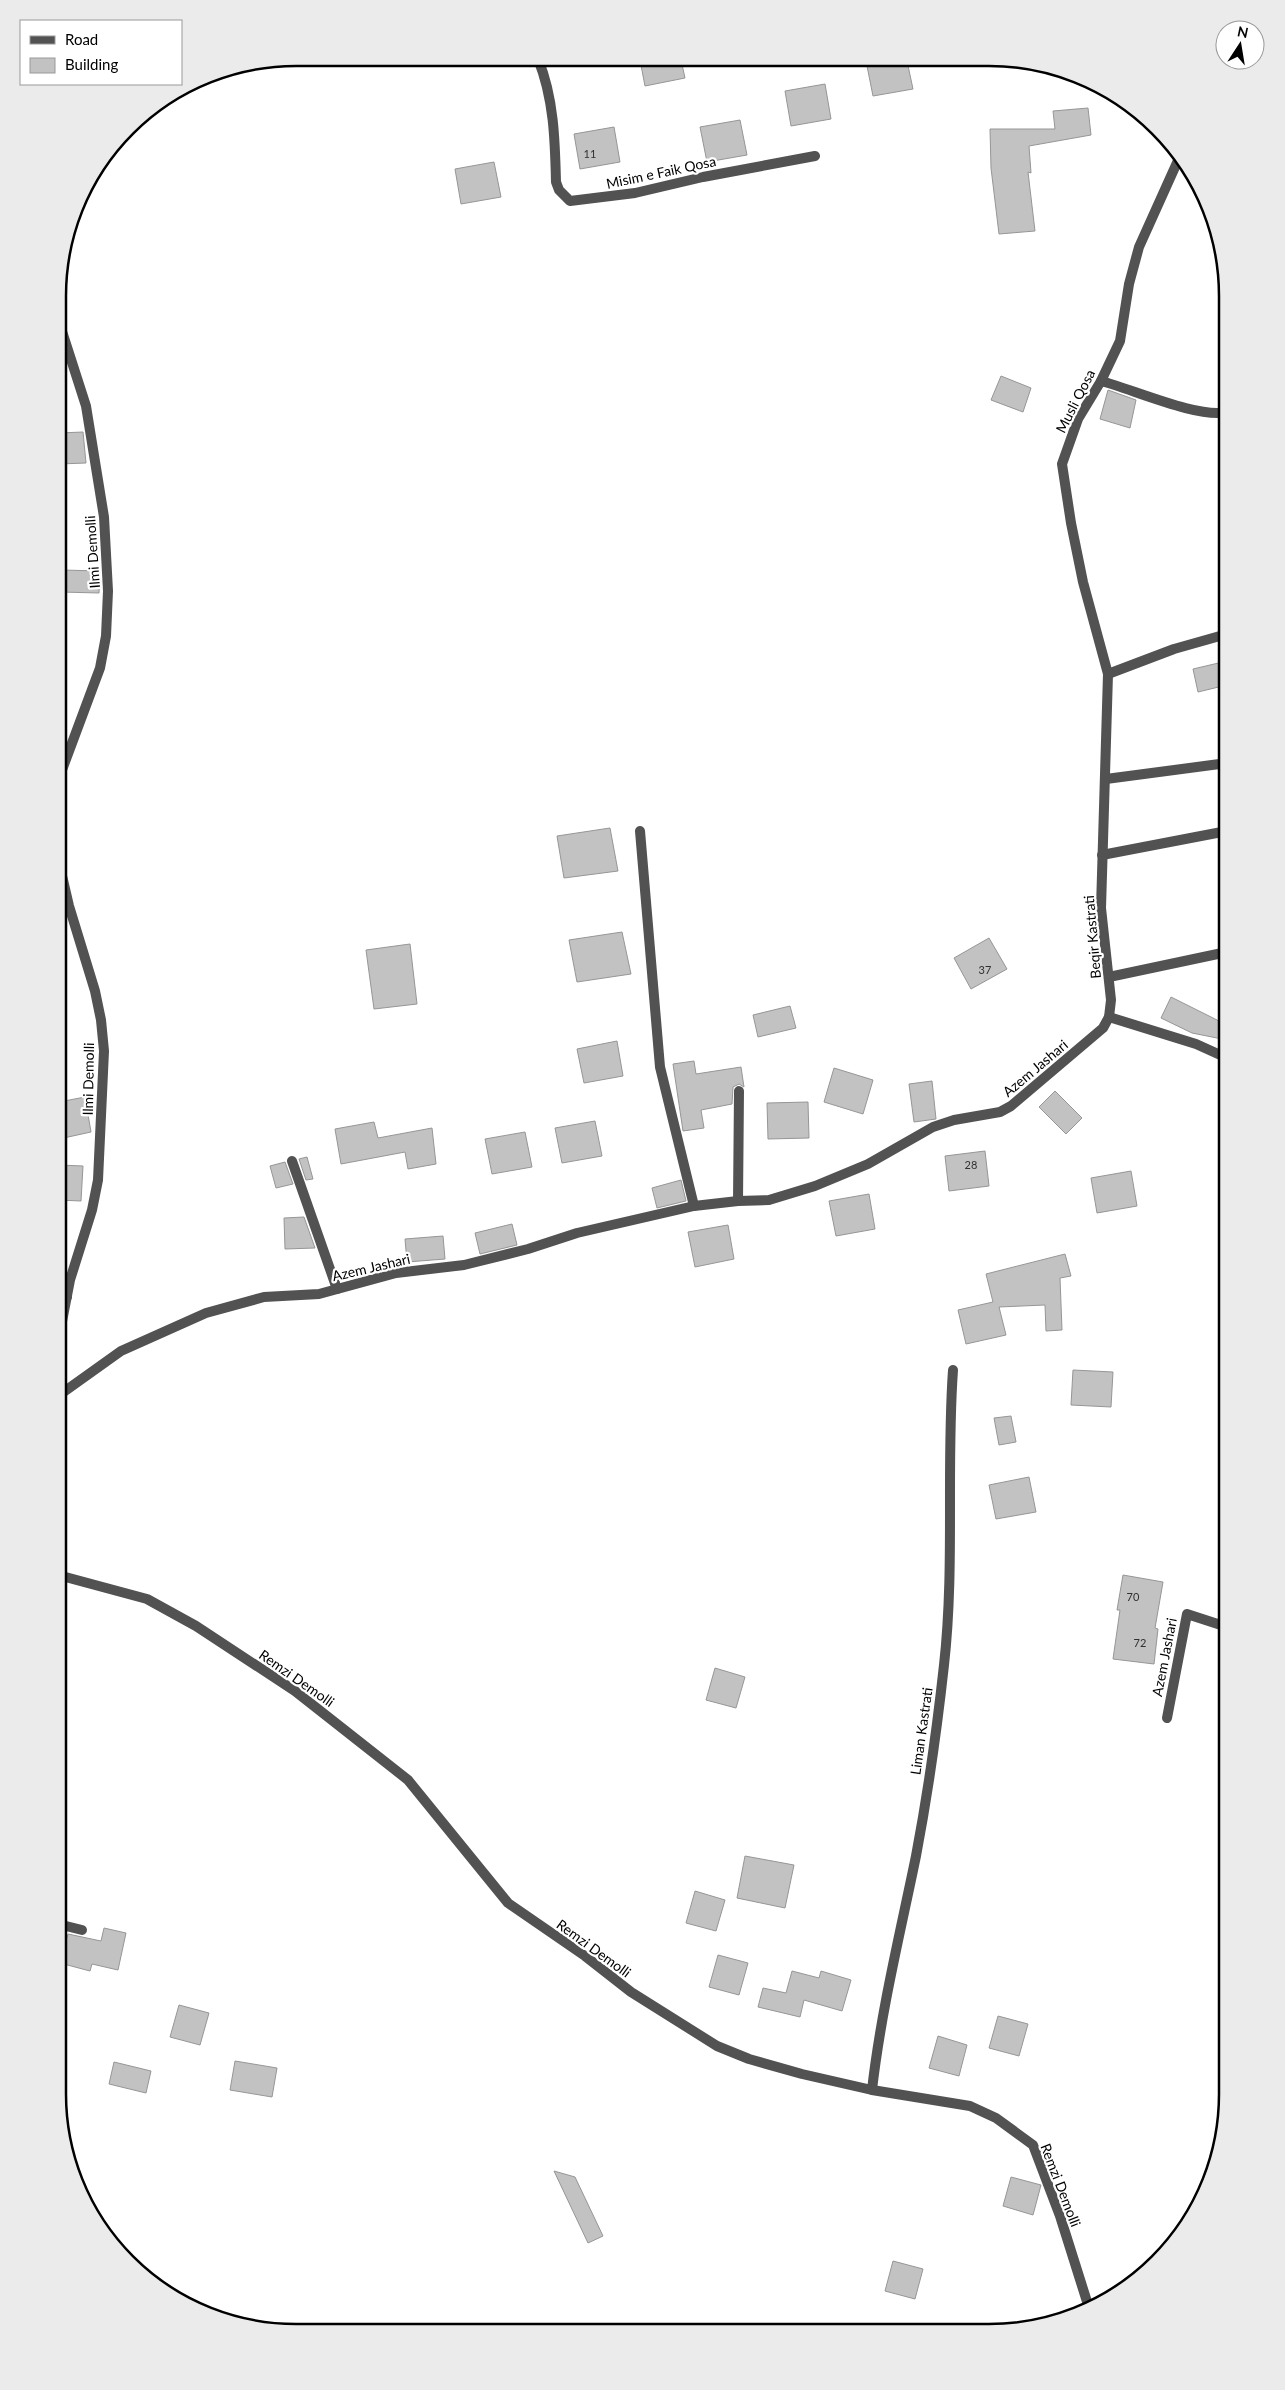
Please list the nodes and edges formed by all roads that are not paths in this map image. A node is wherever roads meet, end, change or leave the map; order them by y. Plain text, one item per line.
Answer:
1 (541, 66) edge
2 (816, 156) dead end
3 (1176, 164) edge
4 (66, 341) edge
5 (1101, 381) junction
6 (1219, 414) edge
7 (1219, 636) edge
8 (1108, 674) junction
9 (1108, 696) joint
10 (66, 759) edge
11 (1219, 764) edge
12 (1106, 779) junction
13 (640, 831) dead end
14 (1219, 833) edge
15 (1102, 855) junction
16 (66, 893) edge
17 (1219, 954) edge
18 (1109, 977) junction
19 (1109, 1017) junction
20 (1219, 1054) edge
21 (739, 1091) dead end
22 (292, 1161) dead end
23 (738, 1201) junction
24 (694, 1206) junction
25 (337, 1289) junction
26 (67, 1297) joint
27 (66, 1302) edge
28 (953, 1370) dead end
29 (66, 1390) edge
30 (66, 1577) edge
31 (1219, 1624) edge
32 (1166, 1718) dead end
33 (66, 1926) edge
34 (82, 1930) dead end
35 (872, 2090) junction
36 (1088, 2301) edge

1 - 2 street, Misim e Faik Qosa
3 - 5 street, Musli Qosa
4 - 10 street, Ilmi Demolli
5 - 6 street
5 - 8 street, Musli Qosa
7 - 8 street
8 - 9 street, Musli Qosa
9 - 12 street, Beqir Kastrati
11 - 12 street
12 - 15 street, Beqir Kastrati
13 - 24 street
14 - 15 street
15 - 18 street, Beqir Kastrati
16 - 26 street, Ilmi Demolli
17 - 18 street
18 - 19 street, Beqir Kastrati
19 - 20 street
19 - 23 street, Azem Jashari
21 - 23 street
22 - 25 street
23 - 24 street, Azem Jashari
24 - 25 street, Azem Jashari
25 - 29 street, Azem Jashari
26 - 27 street, Ilmi Demolli
28 - 35 street, Liman Kastrati
30 - 35 street, Remzi Demolli
31 - 32 street, Azem Jashari
33 - 34 street
35 - 36 street, Remzi Demolli

